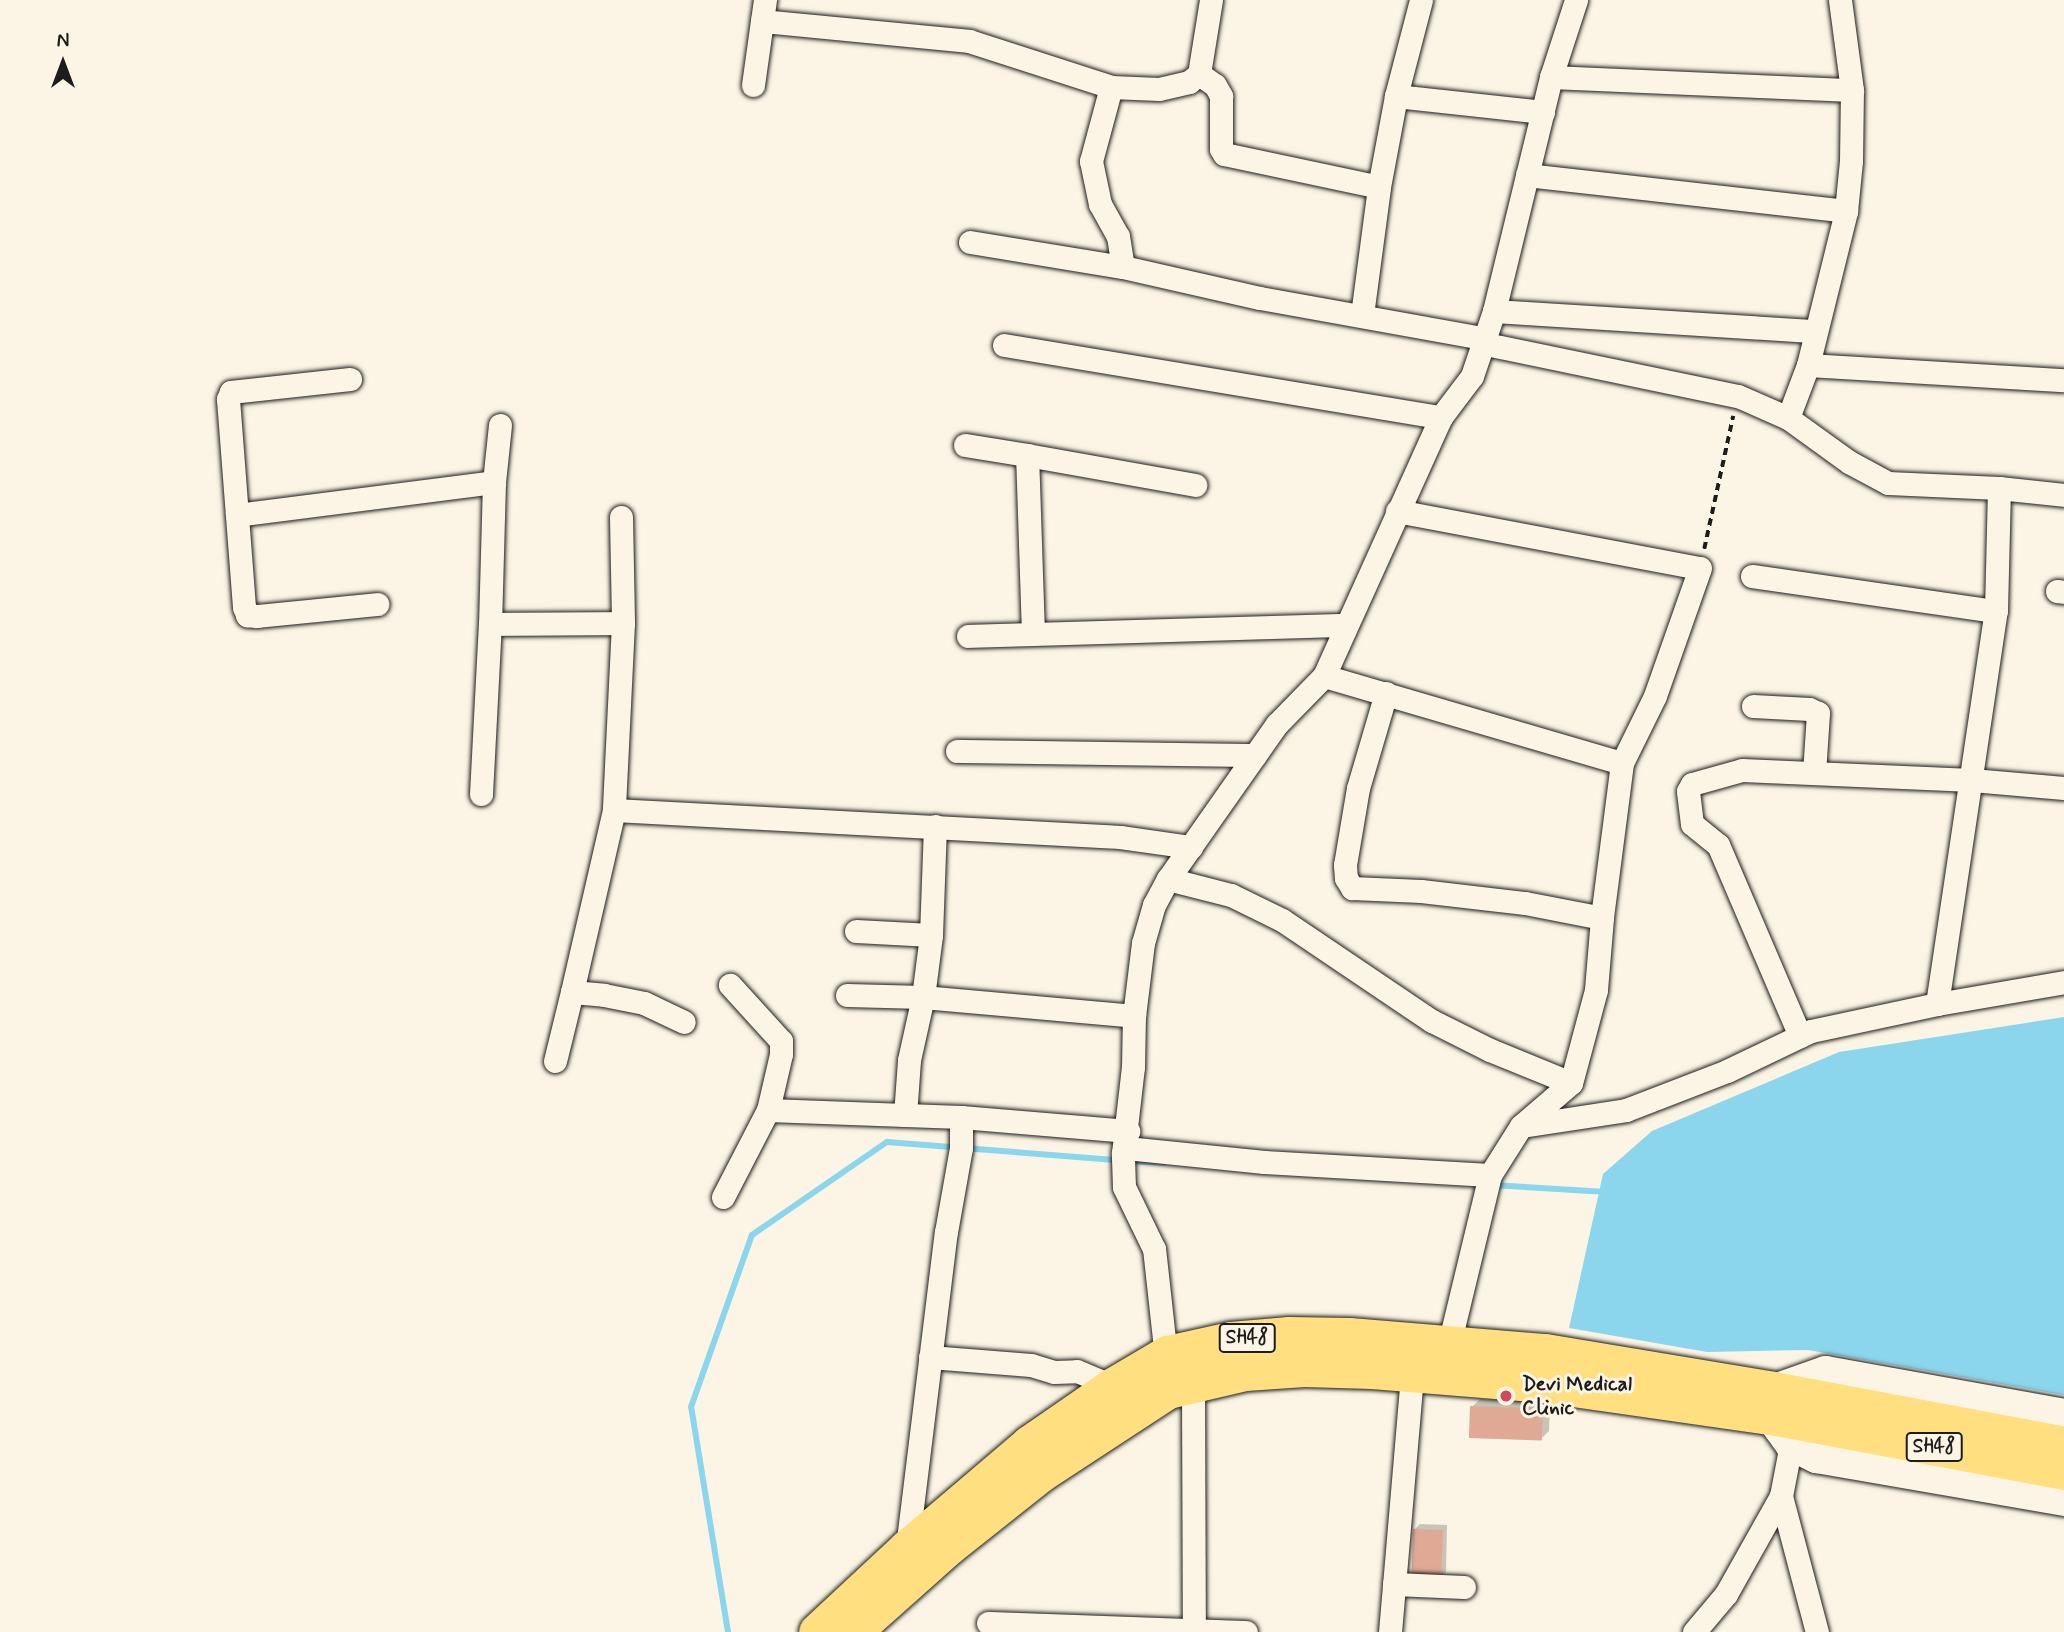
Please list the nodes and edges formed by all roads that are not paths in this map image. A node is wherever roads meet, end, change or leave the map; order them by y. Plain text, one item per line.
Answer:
1 (1212, 0) edge
2 (1420, 0) edge
3 (1576, 0) edge
4 (1840, 0) edge
5 (764, 11) edge
6 (1199, 74) junction
7 (1551, 78) junction
8 (753, 85) dead end
9 (1111, 87) junction
10 (1852, 89) junction
11 (1396, 96) junction
12 (1543, 112) junction
13 (1527, 176) junction
14 (1379, 187) junction
15 (1846, 211) junction
16 (970, 242) dead end
17 (1123, 267) junction
18 (1494, 311) junction
19 (1362, 315) junction
20 (1815, 331) junction
21 (1482, 340) junction
22 (1004, 345) dead end
23 (1808, 365) junction
24 (351, 379) dead end
25 (2064, 380) edge
26 (1441, 417) junction
27 (1788, 418) junction
28 (500, 425) dead end
29 (965, 445) dead end
30 (1027, 456) junction
31 (494, 482) junction
32 (1195, 485) dead end
33 (1999, 488) junction
34 (2064, 495) edge
35 (1397, 511) junction
36 (237, 515) junction
37 (621, 517) dead end
38 (1752, 576) dead end
39 (377, 604) dead end
40 (1996, 611) junction
41 (623, 623) junction
42 (490, 624) junction
43 (1345, 625) junction
44 (1033, 634) junction
45 (968, 636) dead end
46 (1324, 676) junction
47 (1386, 693) junction
48 (1754, 706) dead end
49 (957, 751) dead end
50 (1255, 755) junction
51 (1622, 763) junction
52 (1814, 773) junction
53 (1972, 780) junction
54 (2064, 788) edge
55 (481, 794) dead end
56 (614, 810) junction
57 (935, 826) junction
58 (1191, 847) junction
59 (1168, 879) junction
60 (1602, 918) junction
61 (856, 931) dead end
62 (931, 935) junction
63 (2064, 982) edge
64 (730, 985) dead end
65 (572, 992) junction
66 (847, 995) dead end
67 (923, 997) junction
68 (1937, 1004) junction
69 (1134, 1016) junction
70 (684, 1022) dead end
71 (1800, 1036) junction
72 (555, 1061) dead end
73 (1572, 1083) junction
74 (768, 1110) junction
75 (905, 1115) junction
76 (961, 1117) junction
77 (1521, 1126) junction
78 (1127, 1139) junction
79 (1490, 1175) junction
80 (723, 1197) dead end
81 (1167, 1354) junction
82 (930, 1357) junction
83 (1430, 1359) junction
84 (1113, 1385) junction
85 (1180, 1386) junction
86 (1789, 1414) junction
87 (2064, 1415) edge
88 (2064, 1445) edge
89 (2064, 1471) edge
90 (1780, 1496) junction
91 (2064, 1499) edge
92 (907, 1548) junction
93 (1394, 1584) junction
94 (1464, 1587) dead end
95 (988, 1623) dead end
96 (1194, 1630) junction
97 (817, 1632) edge
98 (852, 1632) edge
99 (1246, 1632) edge
100 (1390, 1632) edge
101 (1694, 1632) edge
102 (1817, 1632) edge

1 - 6 street
2 - 11 street
3 - 7 street
4 - 10 street
5 - 8 street
5 - 9 street
6 - 9 street
6 - 14 street
7 - 10 street
7 - 12 street
9 - 17 street
10 - 15 street
11 - 12 street
11 - 14 street
12 - 13 street
13 - 15 street
13 - 18 street
14 - 19 street
15 - 20 street
16 - 17 street
17 - 19 street
18 - 20 street
18 - 21 street
19 - 21 street
20 - 23 street
21 - 26 street
21 - 27 street
22 - 26 street
23 - 25 street
23 - 27 street
24 - 36 street
26 - 35 street
27 - 33 street
28 - 31 street
29 - 30 street
30 - 32 street
30 - 44 street
31 - 36 street
31 - 42 street
33 - 34 street
33 - 40 street
35 - 43 street
35 - 51 street
36 - 39 street
37 - 41 street
38 - 40 street
40 - 53 street
41 - 42 street
41 - 56 street
42 - 55 street
43 - 44 street
43 - 46 street
44 - 45 street
46 - 47 street
46 - 50 street
47 - 51 street
47 - 60 street
48 - 52 street
49 - 50 street
50 - 58 street
51 - 60 street
52 - 53 street
52 - 71 street
53 - 54 street
53 - 68 street
56 - 57 street
56 - 65 street
57 - 58 street
57 - 62 street
58 - 59 street
59 - 69 street
59 - 73 street
60 - 73 street
61 - 62 street
62 - 67 street
63 - 68 street
64 - 74 street
65 - 70 street
65 - 72 street
66 - 67 street
67 - 69 street
67 - 75 street
68 - 71 street
69 - 78 street
71 - 77 street
73 - 77 street
74 - 75 street
74 - 80 street
75 - 76 street
76 - 78 street
76 - 82 street
77 - 79 street
78 - 79 street
78 - 81 street
79 - 83 street
81 - 83 main road, SH48
81 - 84 main road, SH48
81 - 85 street
82 - 84 street
82 - 92 street
83 - 85 main road, SH48
83 - 86 main road, SH48
83 - 93 street
84 - 92 main road, SH48
85 - 96 street
85 - 98 main road, SH48
86 - 87 street
86 - 88 main road, SH48
86 - 89 main road, SH48
86 - 90 street
86 - 91 street
90 - 101 street
90 - 102 street
92 - 97 main road, SH48
93 - 94 street
93 - 100 street
95 - 96 street
96 - 99 street

